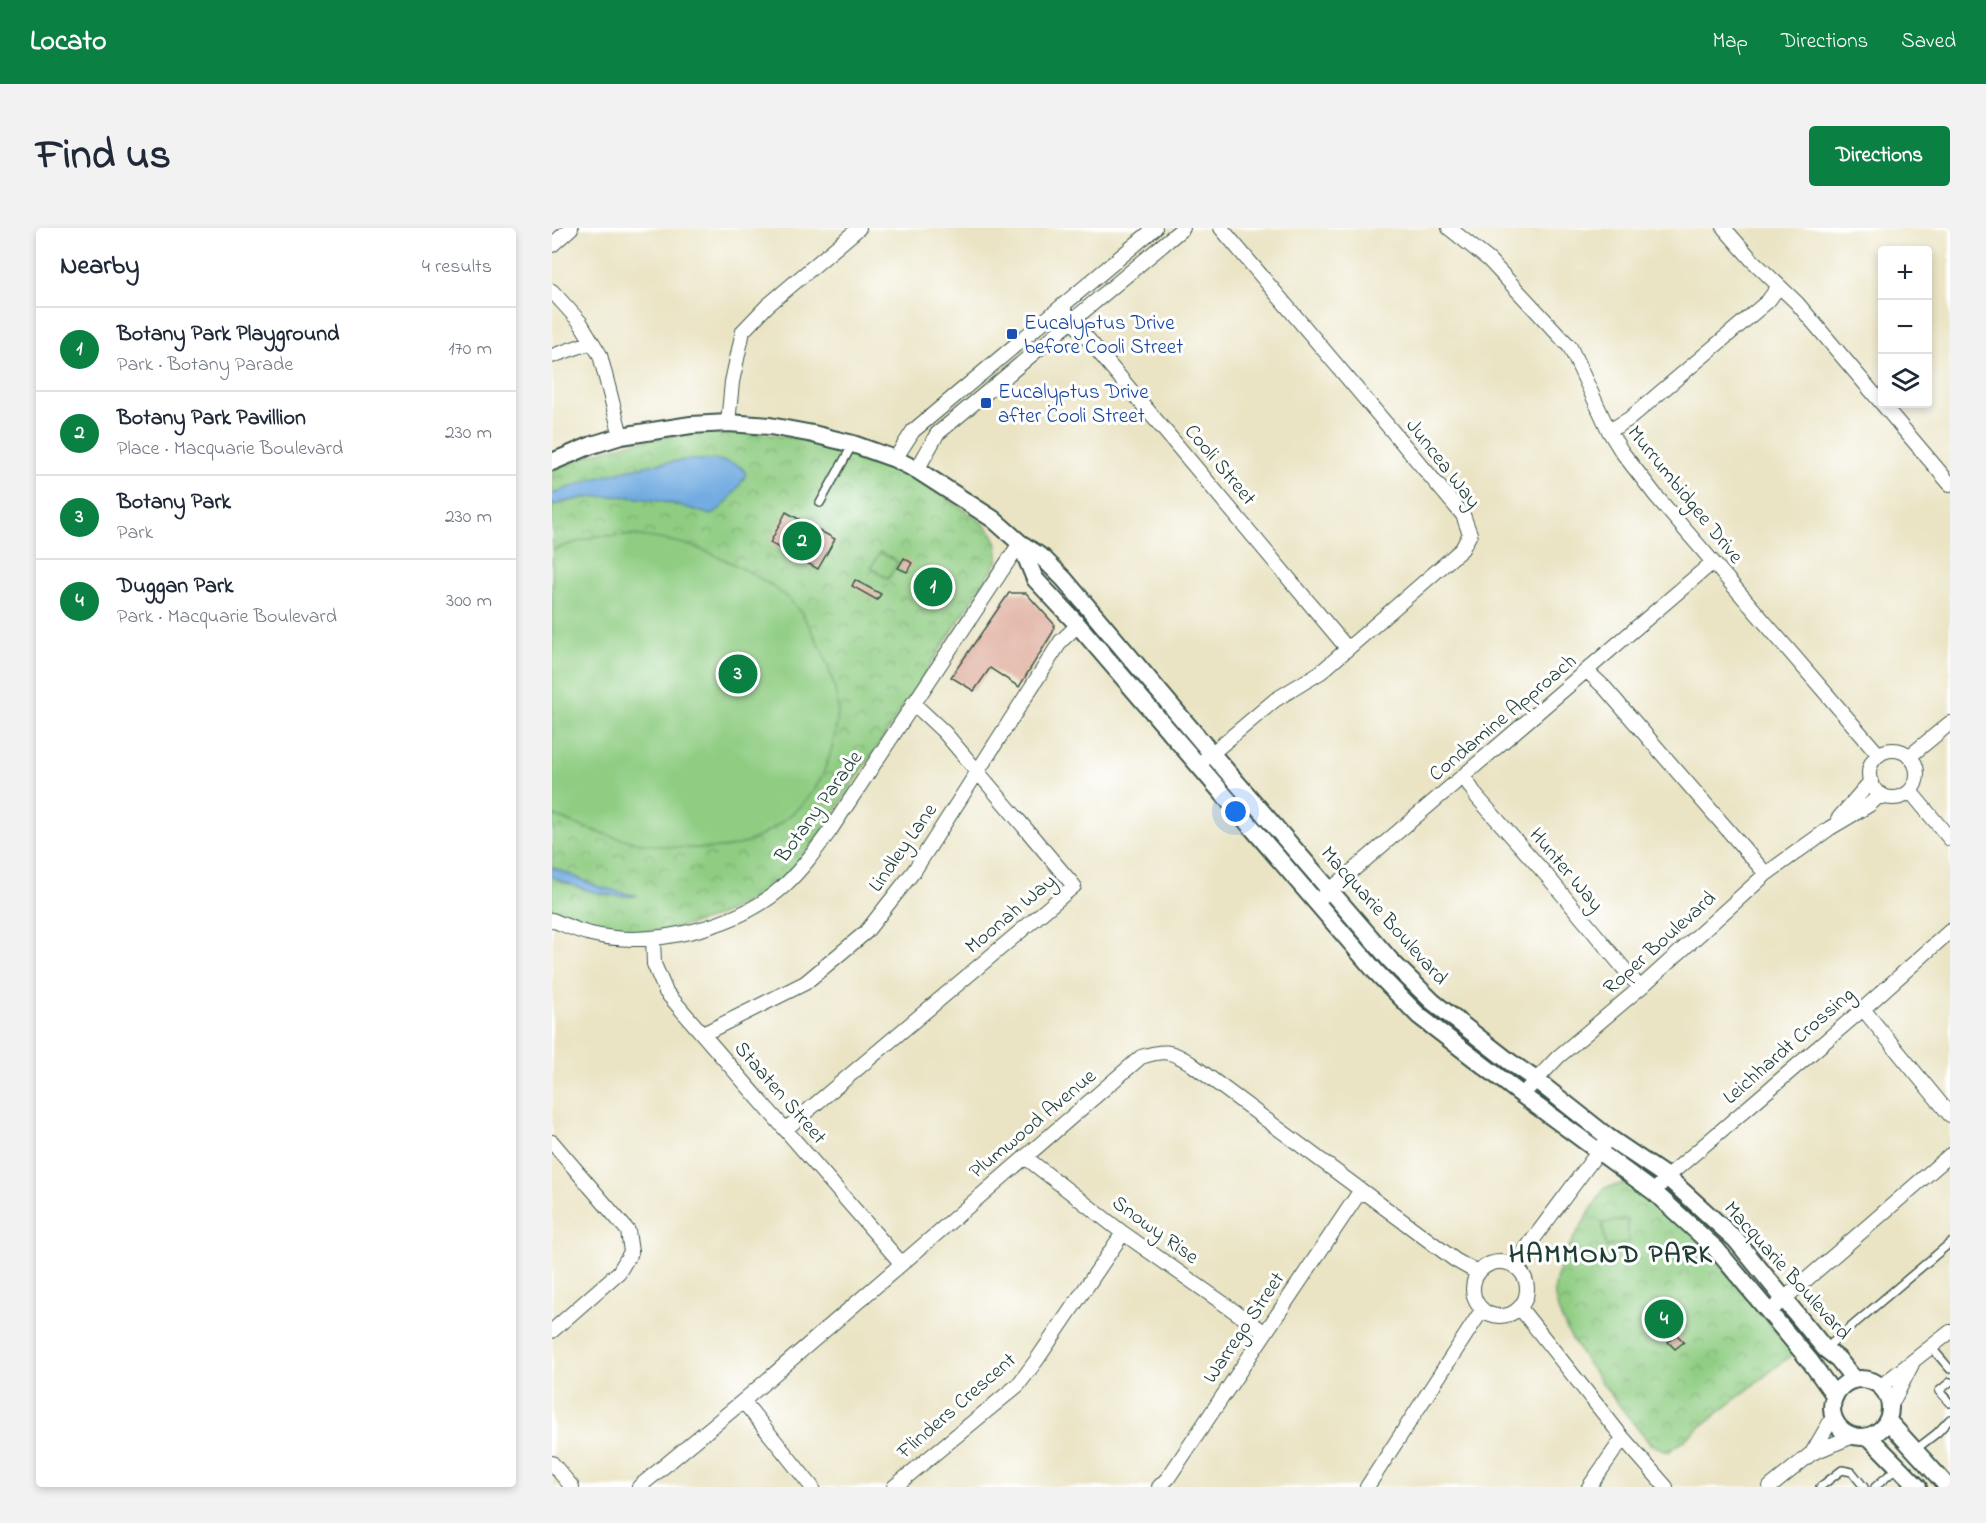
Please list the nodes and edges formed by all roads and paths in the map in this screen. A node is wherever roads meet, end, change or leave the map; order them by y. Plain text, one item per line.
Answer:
1 (571, 228) edge
2 (860, 228) edge
3 (1155, 228) edge
4 (1183, 228) edge
5 (1221, 228) edge
6 (1449, 228) edge
7 (1724, 228) edge
8 (1463, 233) edge
9 (552, 245) edge
10 (1779, 286) junction
11 (552, 291) edge
12 (1061, 307) junction
13 (1073, 321) junction
14 (592, 342) junction
15 (552, 356) edge
16 (728, 423) junction
17 (1609, 431) junction
18 (621, 436) junction
19 (853, 444) junction
20 (895, 459) junction
21 (552, 462) edge
22 (917, 470) junction
23 (1950, 484) edge
24 (820, 503) dead end
25 (1020, 543) junction
26 (1713, 562) junction
27 (1078, 625) junction
28 (1347, 648) junction
29 (1587, 671) junction
30 (913, 703) junction
31 (1950, 723) edge
32 (1212, 754) junction
33 (1879, 755) junction
34 (1910, 756) junction
35 (1198, 765) junction
36 (977, 773) junction
37 (1464, 777) junction
38 (1871, 781) junction
39 (1910, 791) junction
40 (1881, 794) junction
41 (1830, 828) junction
42 (1950, 839) edge
43 (1766, 874) junction
44 (1330, 890) junction
45 (1316, 902) junction
46 (552, 920) edge
47 (1950, 931) edge
48 (653, 938) junction
49 (1640, 988) junction
50 (1863, 1009) junction
51 (703, 1034) junction
52 (1536, 1080) junction
53 (1522, 1095) junction
54 (1950, 1115) edge
55 (786, 1129) junction
56 (552, 1142) edge
57 (1603, 1144) junction
58 (1950, 1155) edge
59 (1025, 1157) junction
60 (1667, 1177) junction
61 (1361, 1190) junction
62 (1654, 1192) junction
63 (1123, 1233) junction
64 (1950, 1243) edge
65 (901, 1263) junction
66 (1514, 1265) junction
67 (1478, 1274) junction
68 (1784, 1299) junction
69 (1520, 1308) junction
70 (1482, 1310) junction
71 (1769, 1312) junction
72 (552, 1331) edge
73 (1264, 1332) junction
74 (1950, 1332) edge
75 (1931, 1347) junction
76 (1825, 1349) junction
77 (1914, 1359) junction
78 (1950, 1369) edge
79 (1854, 1379) junction
80 (1950, 1382) edge
81 (1881, 1386) junction
82 (1834, 1396) junction
83 (743, 1401) junction
84 (1950, 1403) edge
85 (1889, 1413) junction
86 (1833, 1417) junction
87 (1950, 1419) edge
88 (1861, 1436) junction
89 (1623, 1438) junction
90 (1915, 1450) junction
91 (1812, 1453) junction
92 (552, 1463) edge
93 (1899, 1466) junction
94 (572, 1487) edge
95 (639, 1487) edge
96 (812, 1487) edge
97 (894, 1487) edge
98 (1159, 1487) edge
99 (1366, 1487) edge
100 (1589, 1487) edge
101 (1666, 1487) edge
102 (1770, 1487) edge
103 (1820, 1487) edge
104 (1864, 1487) edge
105 (1875, 1487) edge
106 (1918, 1487) edge
107 (1948, 1487) edge

1 - 9 street
2 - 16 street
3 - 12 street
4 - 13 street
5 - 28 street, Juncea Way
6 - 8 street, Murrumbidgee Drive
7 - 10 street
8 - 17 street, Murrumbidgee Drive
10 - 17 street
10 - 23 street
11 - 14 street
12 - 13 street, Cooli Street
12 - 20 street
13 - 22 street
13 - 28 street, Cooli Street
14 - 15 street
14 - 18 street
16 - 18 street, Macquarie Boulevard
16 - 19 street, Macquarie Boulevard
17 - 26 street, Murrumbidgee Drive
18 - 21 street, Macquarie Boulevard
19 - 20 street, Macquarie Boulevard
19 - 24 lane
20 - 22 street, Macquarie Boulevard
22 - 25 street, Macquarie Boulevard
25 - 27 street, Macquarie Boulevard
25 - 30 street, Botany Parade
25 - 32 street, Macquarie Boulevard
26 - 29 street, Condamine Approach
26 - 33 street, Murrumbidgee Drive
27 - 35 street, Macquarie Boulevard
27 - 36 street, Lindley Lane
28 - 32 street, Juncea Way
29 - 37 street, Condamine Approach
29 - 43 street
30 - 36 street, Moonah Way
30 - 48 street, Botany Parade
31 - 34 street
32 - 35 street, Juncea Way
32 - 44 street, Macquarie Boulevard
33 - 34 street
33 - 38 street
34 - 39 street
35 - 45 street, Macquarie Boulevard
36 - 51 street, Lindley Lane
36 - 55 street, Moonah Way
37 - 44 street, Condamine Approach
37 - 49 street, Hunter Way
38 - 40 street
38 - 41 street, Roper Boulevard
39 - 40 street
39 - 42 street
40 - 41 street, Roper Boulevard
41 - 43 street, Roper Boulevard
43 - 49 street, Roper Boulevard
44 - 45 street, Condamine Approach
44 - 52 street, Macquarie Boulevard
45 - 53 street, Macquarie Boulevard
46 - 48 street, Botany Parade
47 - 50 street, Leichhardt Crossing
48 - 51 street, Staaten Street
49 - 52 street, Roper Boulevard
50 - 54 street
50 - 60 street, Leichhardt Crossing
51 - 55 street, Staaten Street
52 - 53 street, Roper Boulevard
52 - 57 street, Macquarie Boulevard
53 - 57 street, Macquarie Boulevard
55 - 65 street, Staaten Street
56 - 72 street
57 - 60 street, Macquarie Boulevard
57 - 62 street, Macquarie Boulevard
57 - 66 street
58 - 68 street
59 - 61 street, Plumwood Avenue
59 - 63 street, Snowy Rise
59 - 65 street, Plumwood Avenue
60 - 62 street, Leichhardt Crossing
60 - 68 street, Macquarie Boulevard
61 - 67 street, Plumwood Avenue
61 - 73 street, Warrego Street
62 - 71 street, Macquarie Boulevard
63 - 73 street, Snowy Rise
63 - 97 street, Flinders Crescent
64 - 76 lane
65 - 83 street, Plumwood Avenue
66 - 67 street
66 - 69 street
67 - 70 street
68 - 71 street
68 - 76 street, Macquarie Boulevard
69 - 70 street
69 - 89 street
70 - 99 street
71 - 82 street, Macquarie Boulevard
73 - 98 street, Warrego Street
74 - 75 street
75 - 77 street
75 - 78 lane
76 - 79 street, Macquarie Boulevard
77 - 81 street
77 - 85 street
79 - 81 street
79 - 82 street
80 - 84 lane
81 - 85 street
82 - 86 street
83 - 95 street, Plumwood Avenue
83 - 96 street
85 - 88 street
85 - 90 street
86 - 88 street
86 - 91 street
87 - 90 lane
88 - 91 street
88 - 93 street
89 - 100 street
89 - 101 street
90 - 107 street
91 - 102 street
92 - 94 street
93 - 105 lane
93 - 106 street
103 - 104 lane

